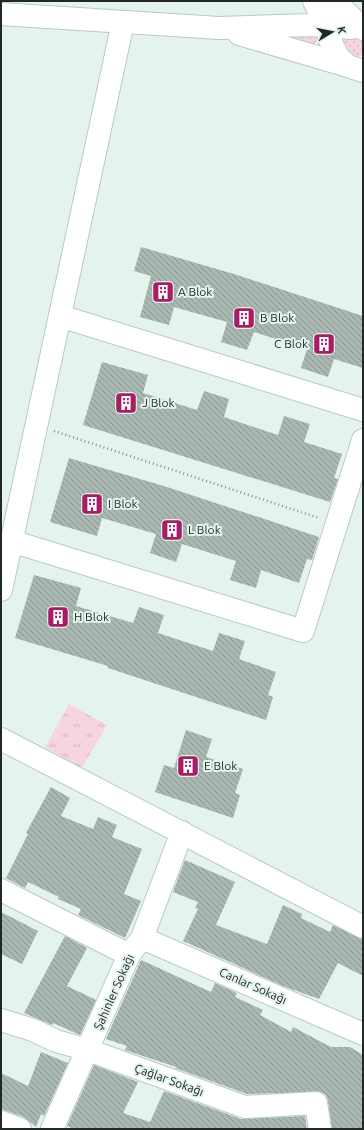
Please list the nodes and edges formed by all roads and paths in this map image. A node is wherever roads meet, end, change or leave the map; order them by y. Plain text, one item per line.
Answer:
1 (314, 1) edge
2 (335, 1) edge
3 (1, 14) edge
4 (123, 22) junction
5 (327, 26) junction
6 (219, 28) junction
7 (359, 29) edge
8 (353, 64) edge
9 (60, 316) junction
10 (363, 410) edge
11 (36, 425) junction
12 (363, 440) edge
13 (337, 523) junction
14 (11, 541) junction
15 (1, 590) edge
16 (1, 739) edge
17 (182, 832) junction
18 (1, 890) edge
19 (363, 927) edge
20 (142, 938) junction
21 (129, 955) junction
22 (1, 1020) edge
23 (363, 1034) edge
24 (88, 1050) junction
25 (1, 1122) edge
26 (20, 1129) edge
27 (52, 1129) edge
28 (320, 1129) edge

1 - 5 street
2 - 7 street
3 - 4 street
4 - 6 street
4 - 9 street
5 - 6 street
5 - 7 street
5 - 8 street
6 - 8 street
7 - 8 street
9 - 10 street
9 - 11 street
11 - 13 path
11 - 14 street
12 - 13 street
13 - 14 street
14 - 15 street
16 - 17 street
17 - 19 street
17 - 20 street, Şahinler Sokağı
18 - 21 street
20 - 21 street, Şahinler Sokağı
20 - 23 street, Canlar Sokağı
21 - 24 street, Şahinler Sokağı
22 - 24 street, Çağlar Sokağı
24 - 27 street, Şahinler Sokağı
24 - 28 street, Çağlar Sokağı
25 - 26 street

